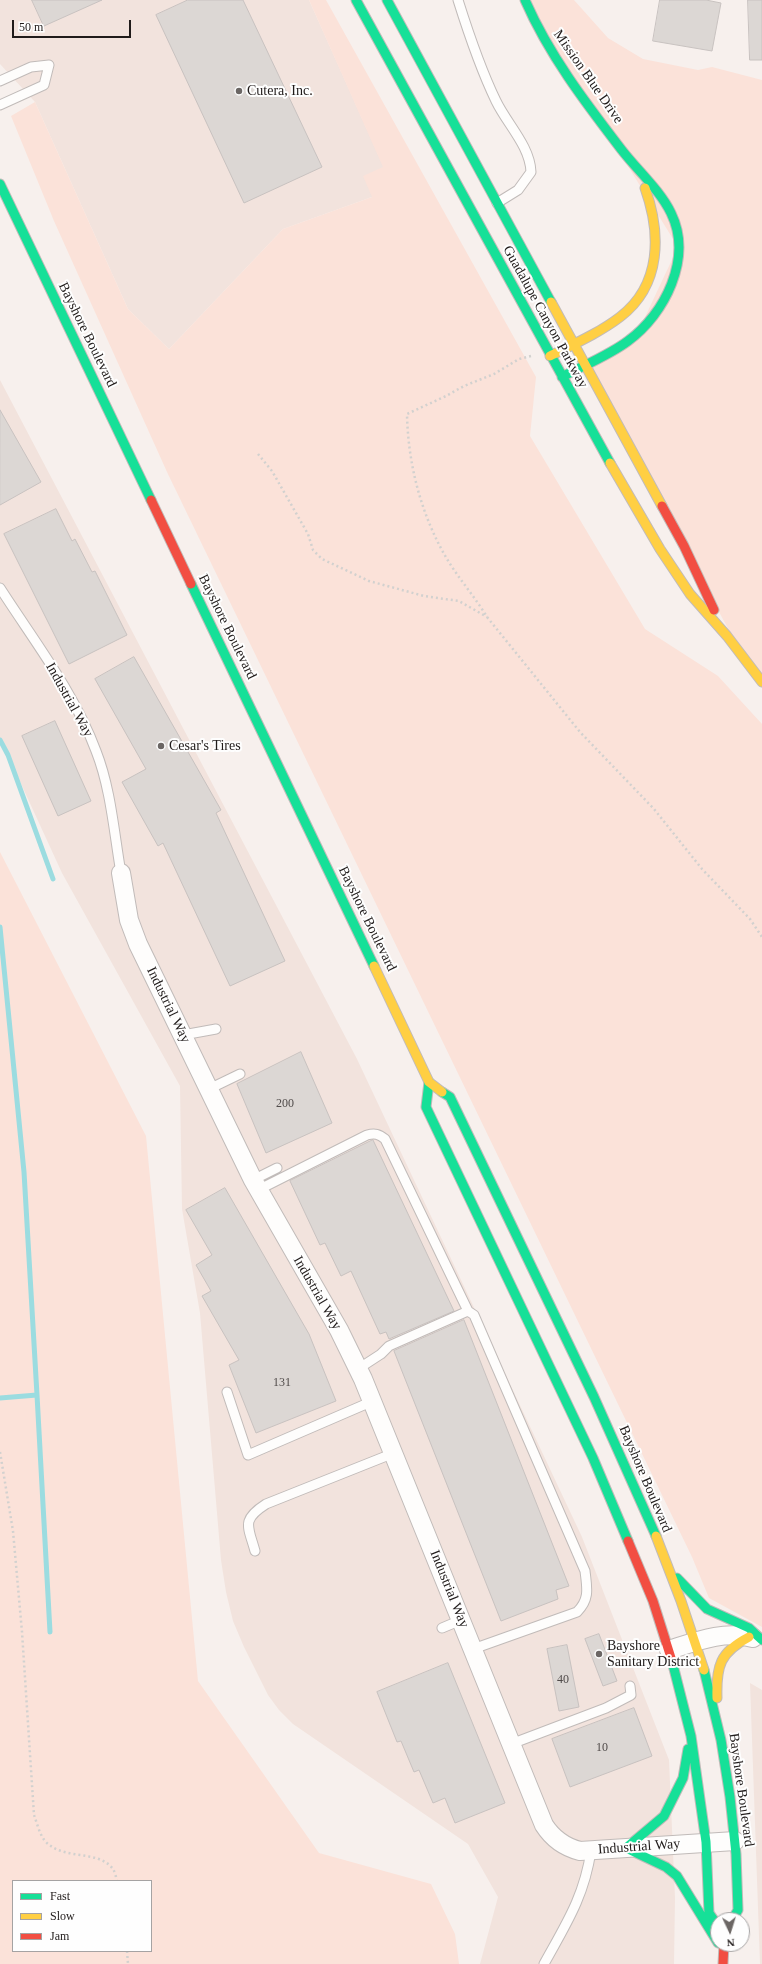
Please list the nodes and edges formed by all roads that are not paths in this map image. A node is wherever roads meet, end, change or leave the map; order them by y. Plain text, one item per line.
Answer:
1 (356, 0) edge
2 (387, 0) edge
3 (458, 0) edge
4 (525, 0) edge
5 (0, 81) edge
6 (0, 105) edge
7 (634, 166) junction
8 (0, 184) edge
9 (497, 203) junction
10 (573, 344) junction
11 (550, 356) junction
12 (584, 365) junction
13 (562, 377) junction
14 (0, 588) edge
15 (727, 636) junction
16 (762, 682) edge
17 (121, 873) joint
18 (216, 1029) dead end
19 (183, 1035) junction
20 (240, 1074) dead end
21 (429, 1082) junction
22 (209, 1089) junction
23 (277, 1168) dead end
24 (256, 1185) junction
25 (468, 1311) junction
26 (358, 1369) junction
27 (227, 1392) dead end
28 (373, 1401) junction
29 (394, 1453) junction
30 (255, 1551) dead end
31 (668, 1568) junction
32 (461, 1620) junction
33 (442, 1628) dead end
34 (758, 1639) edge
35 (695, 1641) junction
36 (473, 1649) junction
37 (669, 1650) junction
38 (630, 1686) dead end
39 (718, 1729) junction
40 (691, 1736) junction
41 (511, 1744) junction
42 (735, 1841) junction
43 (706, 1842) junction
44 (626, 1848) junction
45 (590, 1851) junction
46 (737, 1912) edge
47 (710, 1914) edge
48 (710, 1928) edge
49 (722, 1952) edge
50 (544, 1964) edge
51 (723, 1964) edge

1 - 11 main road, Guadalupe Canyon Parkway
2 - 9 main road, Guadalupe Canyon Parkway
3 - 9 lane
4 - 7 main road, Mission Blue Drive
5 - 6 lane
7 - 10 main road, Mission Blue Drive
7 - 12 main road, Mission Blue Drive
8 - 21 main road, Bayshore Boulevard
9 - 10 main road, Guadalupe Canyon Parkway
10 - 11 main road, Mission Blue Drive
10 - 12 main road, Guadalupe Canyon Parkway
11 - 13 main road, Guadalupe Canyon Parkway
12 - 13 main road, Mission Blue Drive
12 - 15 main road, Guadalupe Canyon Parkway
13 - 15 main road, Guadalupe Canyon Parkway
14 - 17 lane, Industrial Way
15 - 16 main road, Guadalupe Canyon Parkway
17 - 19 street, Industrial Way
18 - 19 lane
19 - 22 street, Industrial Way
20 - 22 lane
21 - 31 main road, Bayshore Boulevard
21 - 37 main road
22 - 24 street, Industrial Way
23 - 24 lane
24 - 25 lane
24 - 26 street, Industrial Way
25 - 26 lane
25 - 36 lane
26 - 28 street, Industrial Way
27 - 28 lane
28 - 29 street, Industrial Way
29 - 30 lane
29 - 32 street, Industrial Way
31 - 34 main road
31 - 35 main road, Bayshore Boulevard
32 - 33 lane
32 - 36 street, Industrial Way
34 - 35 street
34 - 39 main road
35 - 37 street
35 - 39 main road, Bayshore Boulevard
36 - 41 street, Industrial Way
37 - 40 main road
38 - 41 lane
39 - 42 main road, Bayshore Boulevard
40 - 43 main road
40 - 44 main road
41 - 45 street, Industrial Way
42 - 43 street, Industrial Way
42 - 46 main road, Bayshore Boulevard
43 - 44 street, Industrial Way
43 - 47 main road
44 - 45 street, Industrial Way
44 - 48 main road
45 - 50 lane
49 - 51 main road

